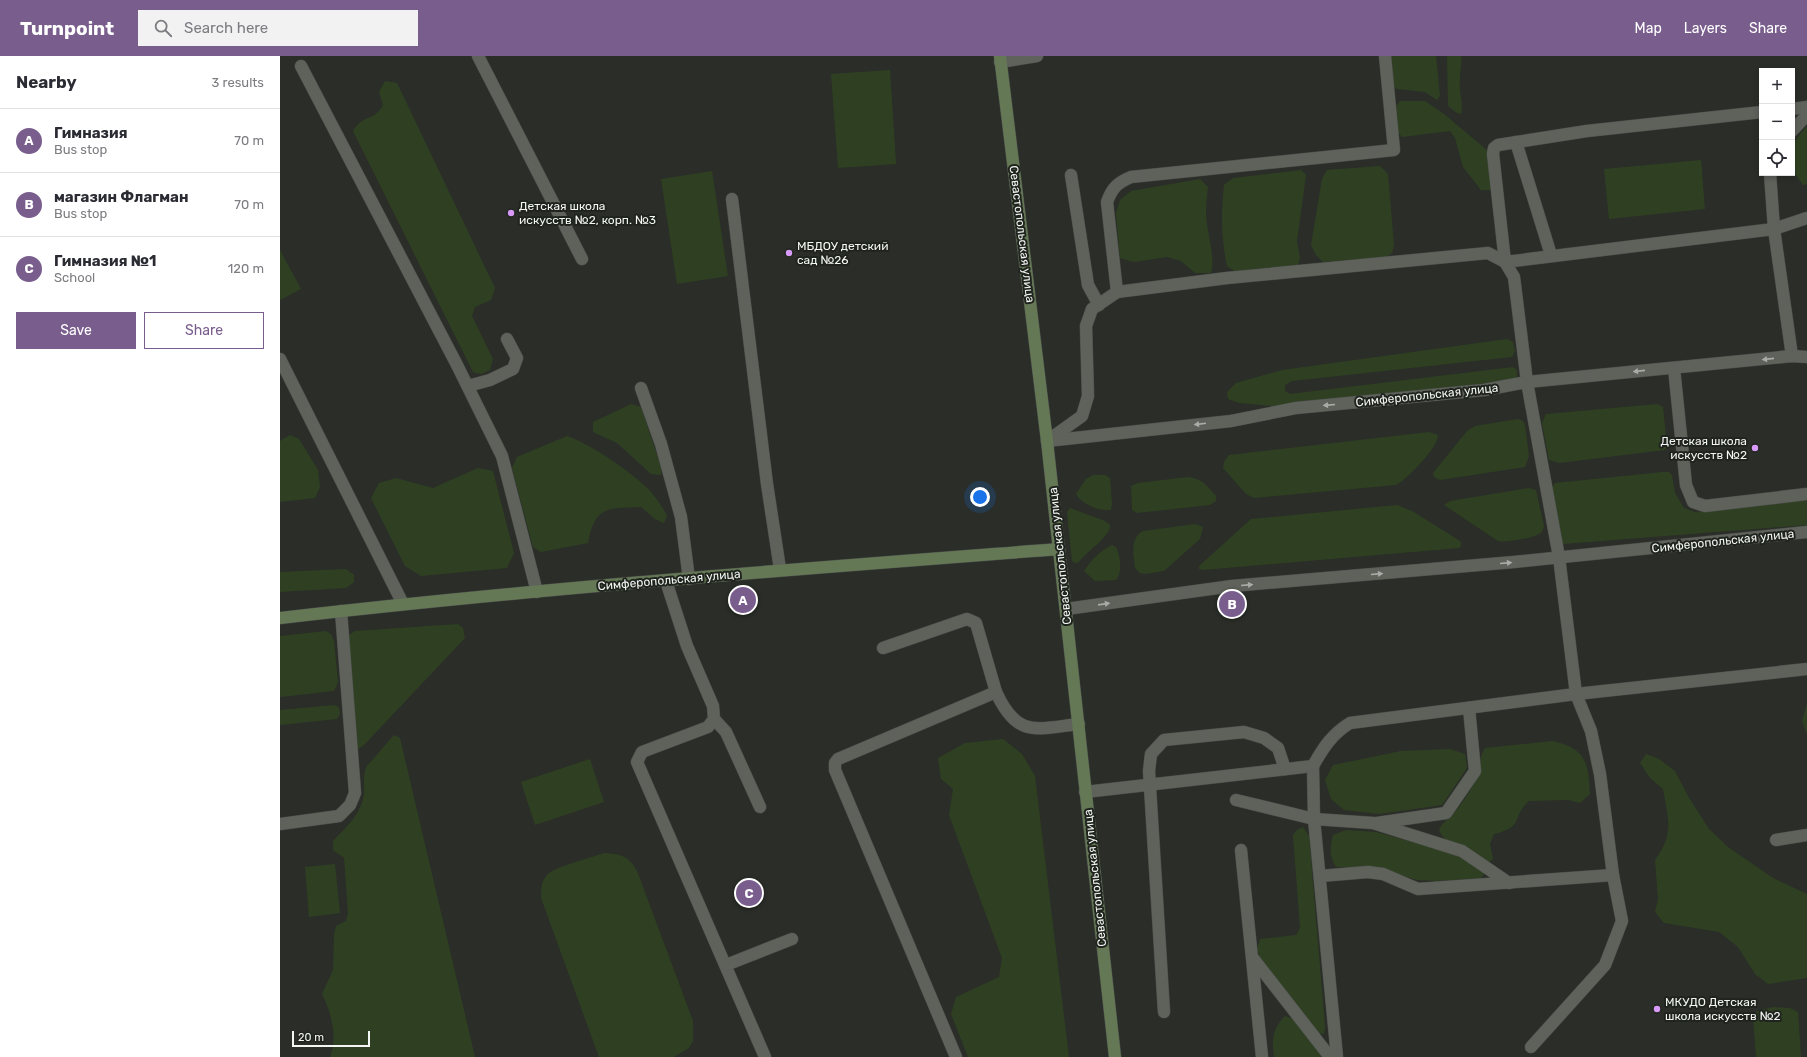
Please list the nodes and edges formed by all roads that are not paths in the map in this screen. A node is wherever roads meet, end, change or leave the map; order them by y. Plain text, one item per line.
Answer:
1 (478, 56) edge
2 (1038, 56) edge
3 (1385, 56) edge
4 (1000, 59) edge
5 (301, 66) dead end
6 (1807, 107) edge
7 (1795, 109) edge
8 (1759, 112) edge
9 (1807, 115) edge
10 (1795, 128) edge
11 (1516, 142) junction
12 (1071, 175) dead end
13 (1770, 176) edge
14 (732, 199) dead end
15 (1807, 218) edge
16 (1774, 229) junction
17 (1551, 255) junction
18 (582, 259) dead end
19 (1505, 262) junction
20 (1117, 292) junction
21 (1099, 305) junction
22 (507, 339) dead end
23 (1792, 356) junction
24 (1807, 357) edge
25 (280, 359) edge
26 (1674, 368) junction
27 (1527, 382) junction
28 (468, 386) junction
29 (641, 388) dead end
30 (1048, 441) junction
31 (1807, 494) edge
32 (1807, 532) edge
33 (1058, 549) junction
34 (1559, 557) junction
35 (780, 569) junction
36 (689, 579) junction
37 (666, 581) junction
38 (537, 592) junction
39 (403, 604) junction
40 (1066, 610) junction
41 (341, 611) junction
42 (280, 618) edge
43 (883, 648) dead end
44 (1807, 669) edge
45 (996, 692) junction
46 (1576, 694) junction
47 (1469, 708) junction
48 (714, 719) junction
49 (1079, 724) junction
50 (1313, 766) junction
51 (1286, 768) junction
52 (1150, 784) junction
53 (1085, 792) junction
54 (1236, 800) dead end
55 (760, 808) dead end
56 (1314, 819) junction
57 (1373, 823) junction
58 (280, 824) edge
59 (1807, 835) edge
60 (1776, 840) dead end
61 (1241, 850) dead end
62 (1613, 875) junction
63 (1320, 876) junction
64 (1509, 883) junction
65 (792, 939) dead end
66 (1252, 957) junction
67 (726, 965) junction
68 (1164, 1012) dead end
69 (1531, 1047) dead end
70 (765, 1057) edge
71 (956, 1057) edge
72 (1115, 1057) edge
73 (1262, 1057) edge
74 (1330, 1057) edge
75 (1337, 1057) edge

1 - 18 street
2 - 4 street
3 - 20 street
4 - 30 main road, Севастопольская улица
5 - 28 street
6 - 7 street
8 - 11 street
9 - 10 street
11 - 17 street
11 - 19 street
12 - 21 street
13 - 16 street
14 - 35 street
15 - 16 street
16 - 17 street
16 - 23 street
17 - 19 street
19 - 20 street
19 - 27 street
20 - 21 street
21 - 30 street
22 - 28 street
23 - 24 street, Симферопольская улица
23 -> 26 street, Симферопольская улица
25 - 39 street
26 -> 27 street, Симферопольская улица
26 - 31 street
27 -> 30 street, Симферопольская улица
27 - 34 street
28 - 38 street
29 - 36 street
30 - 33 main road, Севастопольская улица
32 - 34 street, Симферопольская улица
33 - 35 main road, Симферопольская улица
33 - 40 main road, Севастопольская улица
40 -> 34 street, Симферопольская улица
34 - 46 street
35 - 36 main road, Симферопольская улица
36 - 37 main road, Симферопольская улица
37 - 38 main road, Симферопольская улица
37 - 48 street
38 - 39 main road, Симферопольская улица
39 - 41 main road, Симферопольская улица
40 - 49 main road, Севастопольская улица
41 - 42 main road, Симферопольская улица
41 - 58 street
43 - 45 street
44 - 46 street
45 - 49 street
45 - 71 street
46 - 47 street
46 - 62 street
47 - 50 street
47 - 57 street
48 - 55 street
48 - 67 street
49 - 53 main road, Севастопольская улица
50 - 51 street
50 - 56 street
51 - 52 street
51 - 52 street
52 - 53 street
52 - 68 street
53 - 72 main road, Севастопольская улица
54 - 56 street
56 - 57 street
56 - 63 street
57 - 64 street
59 - 60 street
61 - 66 street
62 - 64 street
62 - 69 street
63 - 64 street
63 - 75 street
65 - 67 street
66 - 73 street
66 - 74 street
67 - 70 street

